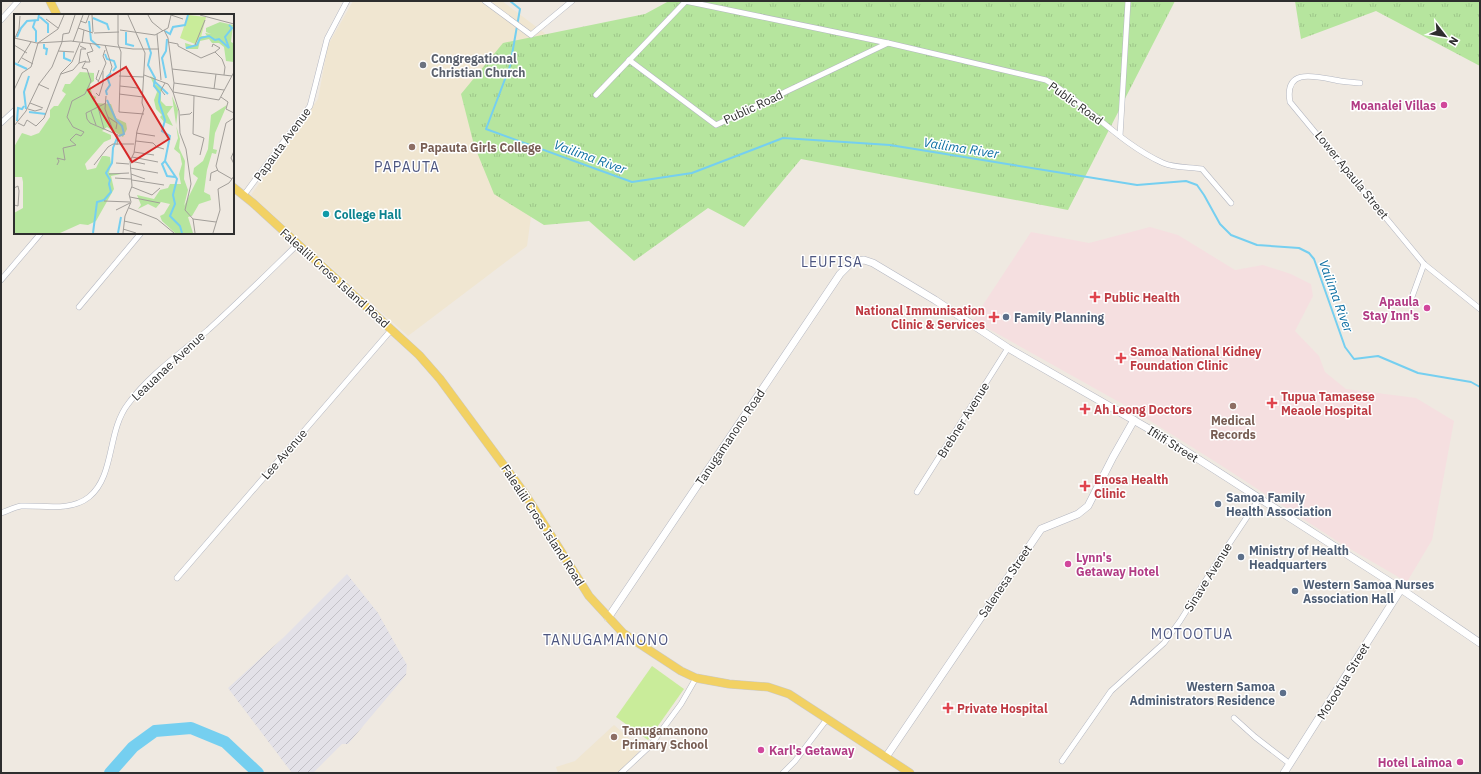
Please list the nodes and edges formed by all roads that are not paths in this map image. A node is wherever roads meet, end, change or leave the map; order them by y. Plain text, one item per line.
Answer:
1 (18, 1) edge
2 (50, 1) edge
3 (347, 1) edge
4 (485, 1) edge
5 (572, 1) edge
6 (685, 1) edge
7 (1128, 1) edge
8 (56, 14) edge
9 (1, 20) edge
10 (888, 43) junction
11 (629, 60) junction
12 (1360, 83) dead end
13 (596, 95) dead end
14 (14, 111) edge
15 (1, 123) edge
16 (1120, 136) junction
17 (234, 188) edge
18 (244, 195) junction
19 (1231, 204) dead end
20 (40, 234) edge
21 (140, 234) edge
22 (298, 244) junction
23 (857, 260) joint
24 (1424, 264) junction
25 (1, 280) edge
26 (1412, 297) dead end
27 (79, 307) dead end
28 (1480, 308) edge
29 (392, 330) junction
30 (1008, 348) junction
31 (1134, 420) junction
32 (917, 492) dead end
33 (1259, 499) junction
34 (1, 513) edge
35 (177, 578) dead end
36 (1401, 589) junction
37 (608, 618) junction
38 (1480, 643) edge
39 (696, 678) junction
40 (1234, 718) dead end
41 (827, 719) junction
42 (886, 757) junction
43 (1062, 761) dead end
44 (1290, 764) junction
45 (622, 773) edge
46 (783, 773) edge
47 (910, 773) edge
48 (1284, 773) edge

1 - 9 street
2 - 8 main road
3 - 18 street, Papauta Avenue
4 - 5 street
6 - 10 street, Public Road
6 - 11 street
7 - 16 street, Public Road
10 - 11 street, Public Road
10 - 16 street, Public Road
11 - 13 street
12 - 24 street, Lower Apaula Street
14 - 15 street
16 - 19 street, Public Road
17 - 18 main road, Falealili Cross Island Road
18 - 22 main road, Falealili Cross Island Road
20 - 25 street
21 - 27 street
22 - 29 main road, Falealili Cross Island Road
22 - 34 street, Leauanae Avenue
23 - 30 main road, Ifiifi Street
23 - 37 main road, Tanugamanono Road
24 - 26 street
24 - 28 street, Lower Apaula Street
29 - 35 street, Lee Avenue
29 - 37 main road, Falealili Cross Island Road
30 - 31 main road, Ifiifi Street
30 - 32 street, Brebner Avenue
31 - 33 main road, Ifiifi Street
31 - 42 main road, Salenesa Street
33 - 36 main road, Ifiifi Street
33 - 43 street, Sinave Avenue
36 - 38 main road, Ifiifi Street
36 - 44 main road, Motootua Street
37 - 39 main road, Falealili Cross Island Road
39 - 41 main road, Falealili Cross Island Road
39 - 45 street
40 - 44 street
41 - 42 main road, Falealili Cross Island Road
41 - 46 street
42 - 47 main road, Falealili Cross Island Road
44 - 48 main road, Motootua Street

